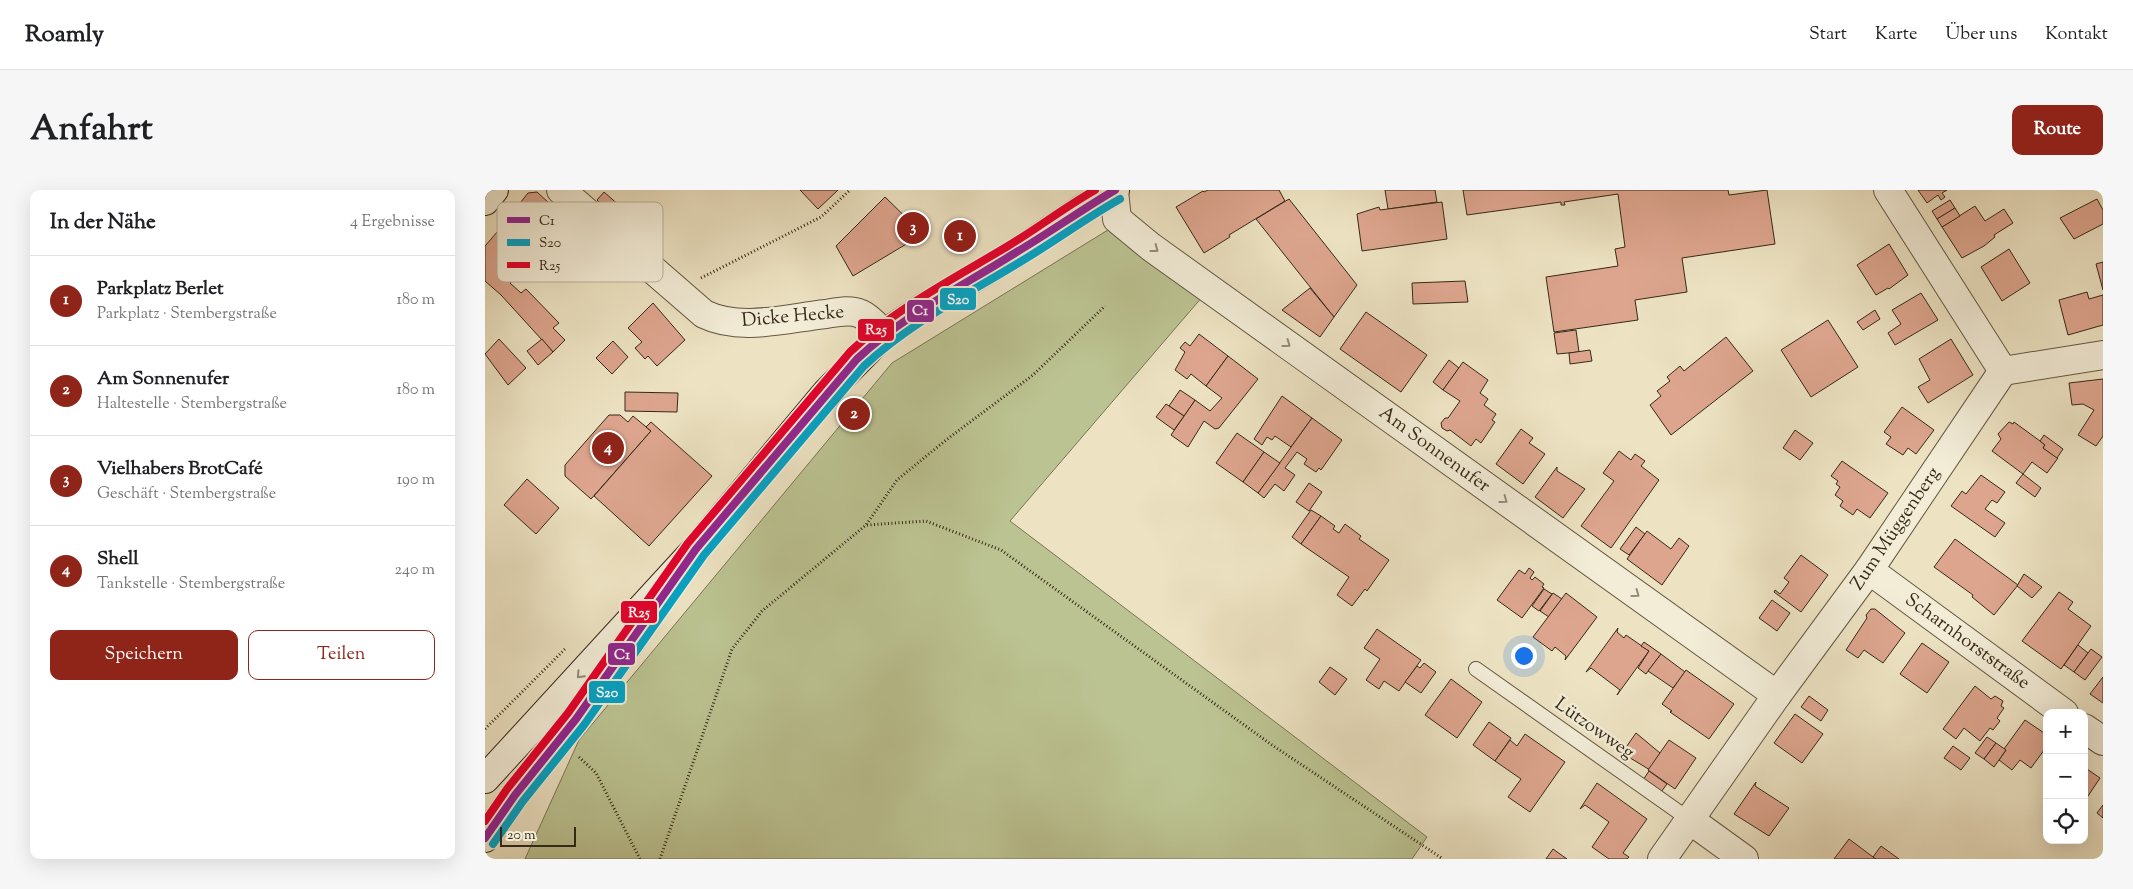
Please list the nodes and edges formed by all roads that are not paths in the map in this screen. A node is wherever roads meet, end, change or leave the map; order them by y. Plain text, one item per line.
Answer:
1 (494, 190) edge
2 (561, 190) edge
3 (1114, 190) edge
4 (1887, 190) edge
5 (485, 201) edge
6 (575, 202) edge
7 (663, 278) edge
8 (884, 334) junction
9 (2103, 355) edge
10 (2003, 371) junction
11 (696, 549) junction
12 (1869, 570) junction
13 (1476, 669) dead end
14 (1777, 695) junction
15 (2059, 709) edge
16 (2088, 731) edge
17 (2103, 741) edge
18 (485, 779) edge
19 (1690, 820) junction
20 (485, 838) edge
21 (1662, 859) edge
22 (1743, 859) edge

1 - 5 street
2 - 6 street, Dicke Hecke
3 - 8 street
3 -> 14 street, Am Sonnenufer
4 - 10 street
7 - 8 street, Dicke Hecke
8 - 11 street
9 - 10 street
10 - 12 street, Zum Müggenberg
11 -> 18 street
11 - 20 street
12 - 14 street, Zum Müggenberg
12 - 15 street, Scharnhorststraße
13 - 19 lane, Lützowweg
14 - 19 street, Zum Müggenberg
16 - 17 street
19 - 21 street, Zum Müggenberg
19 - 22 street

